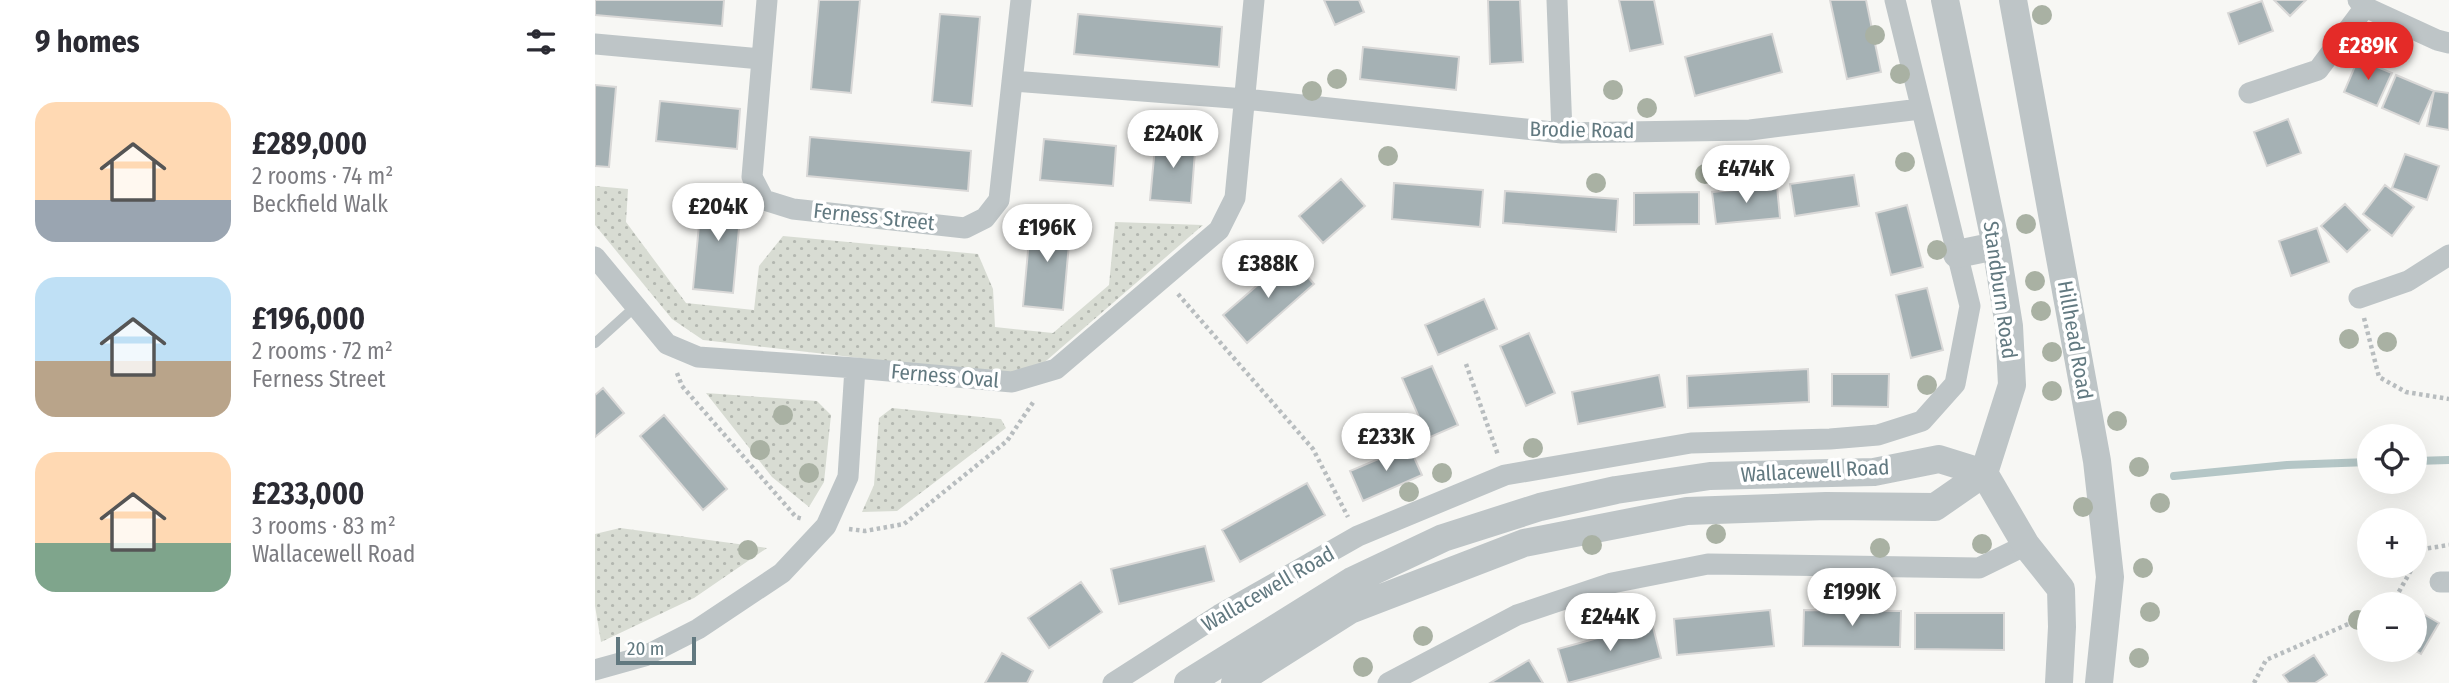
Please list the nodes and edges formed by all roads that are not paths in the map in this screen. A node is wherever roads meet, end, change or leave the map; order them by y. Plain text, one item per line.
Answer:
1 (767, 0) edge
2 (1021, 0) edge
3 (1254, 0) edge
4 (1557, 0) edge
5 (1895, 0) edge
6 (1945, 0) edge
7 (2013, 0) edge
8 (2361, 4) edge
9 (2449, 43) edge
10 (595, 44) edge
11 (761, 59) junction
12 (1012, 81) junction
13 (2249, 93) dead end
14 (1245, 99) junction
15 (1920, 109) junction
16 (1562, 133) junction
17 (1996, 246) junction
18 (1957, 254) junction
19 (2449, 255) edge
20 (595, 257) edge
21 (2359, 299) road end
22 (636, 306) junction
23 (595, 343) edge
24 (855, 368) junction
25 (1921, 421) joint
26 (1984, 473) junction
27 (2026, 545) junction
28 (595, 670) edge
29 (1113, 683) edge
30 (1188, 683) edge
31 (1235, 683) edge
32 (1388, 683) edge
33 (2059, 683) edge
34 (2099, 683) edge

1 - 11 street, Ferness Street
2 - 12 street, Ferness Street
3 - 14 street, Ferness Oval
4 - 16 street
5 - 15 street, Standburn Road
6 - 17 street, Standburn Road
7 - 34 street, Hillhead Road
8 - 9 street
8 - 13 street
10 - 11 street
11 - 12 street, Ferness Street
12 - 14 street
14 - 16 street, Brodie Road
14 - 24 street, Ferness Oval
15 - 16 street, Brodie Road
15 - 18 street, Standburn Road
17 - 18 street
17 - 26 street, Standburn Road
18 - 25 street, Standburn Road
19 - 21 street
20 - 22 street, Ferness Oval
22 - 23 lane
22 - 24 street, Ferness Oval
24 - 28 street
25 - 29 street, Wallacewell Road
26 - 27 street
26 - 30 street, Wallacewell Road
26 - 31 street, Wallacewell Road
27 - 32 street
27 - 33 street

